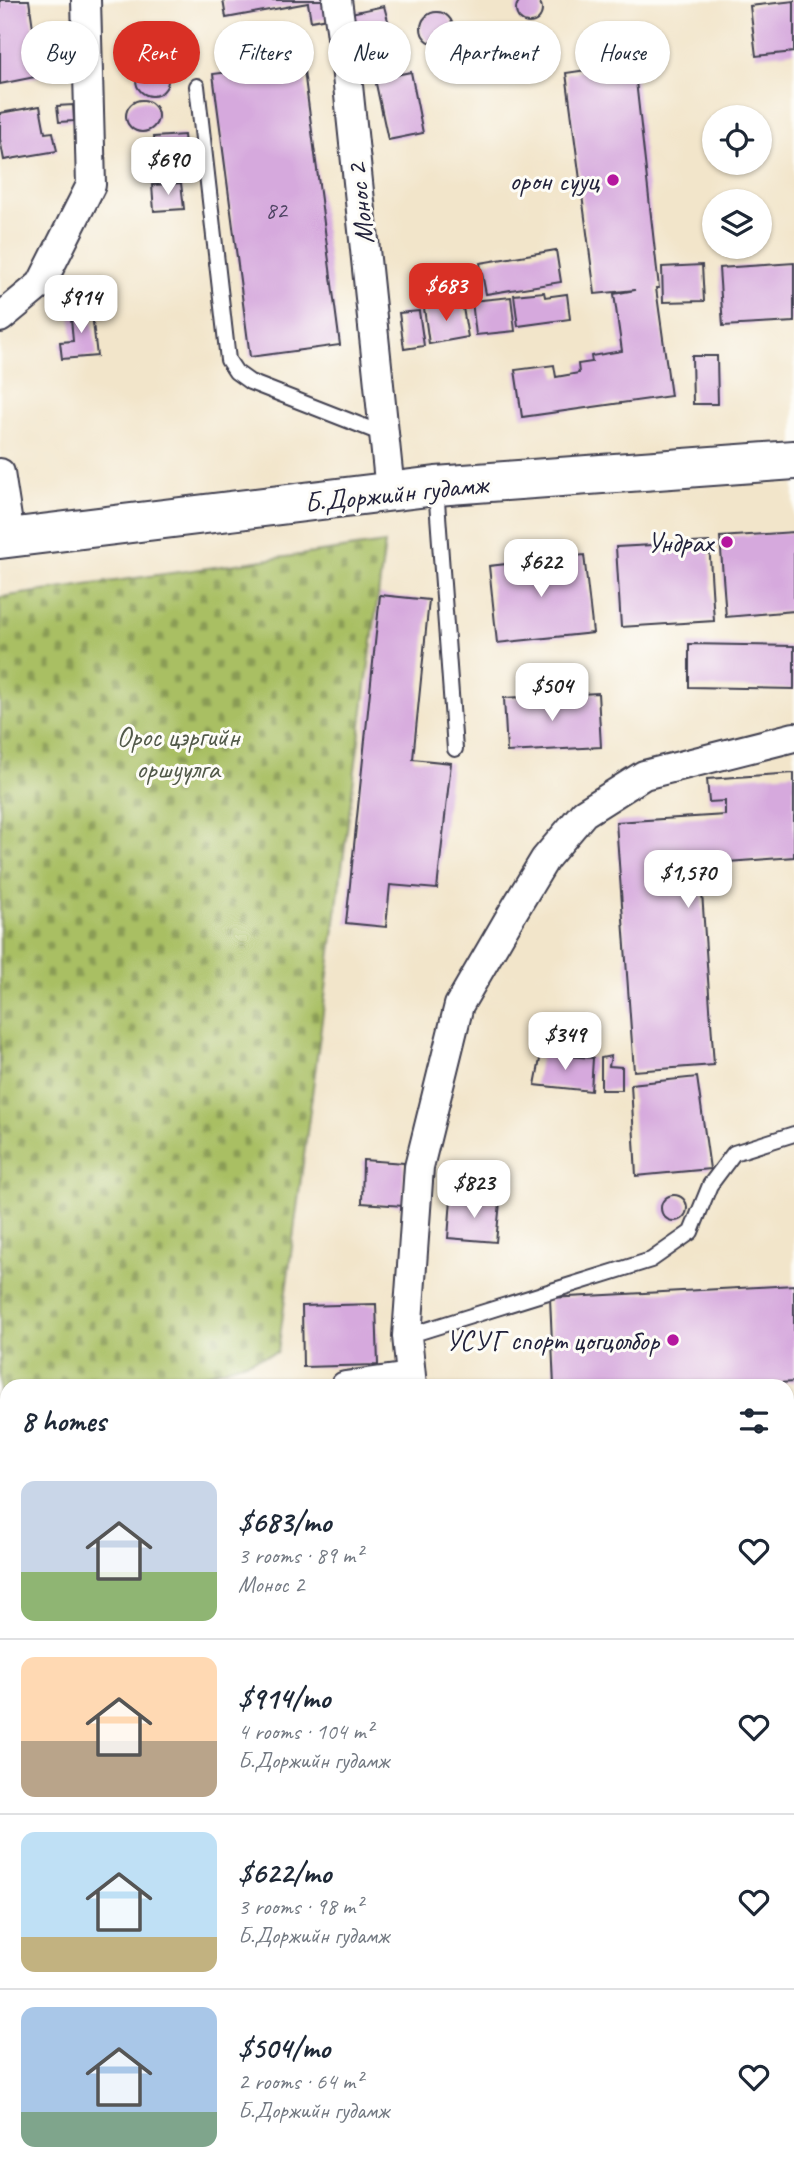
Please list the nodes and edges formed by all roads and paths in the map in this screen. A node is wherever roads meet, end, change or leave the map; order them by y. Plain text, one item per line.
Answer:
1 (86, 0) edge
2 (337, 0) edge
3 (197, 86) dead end
4 (0, 318) edge
5 (383, 434) junction
6 (794, 460) edge
7 (0, 473) edge
8 (436, 486) junction
9 (390, 492) junction
10 (5, 538) edge
11 (794, 737) edge
12 (455, 749) dead end
13 (794, 1134) edge
14 (407, 1336) junction
15 (411, 1379) edge

1 - 4 street
2 - 5 street, Монос 2
3 - 5 lane
5 - 9 street, Монос 2
6 - 8 main road, Б.Доржийн гудамж
7 - 10 street
8 - 9 main road, Б.Доржийн гудамж
8 - 12 lane
9 - 10 main road, Б.Доржийн гудамж
11 - 14 street
13 - 14 lane
14 - 15 street

